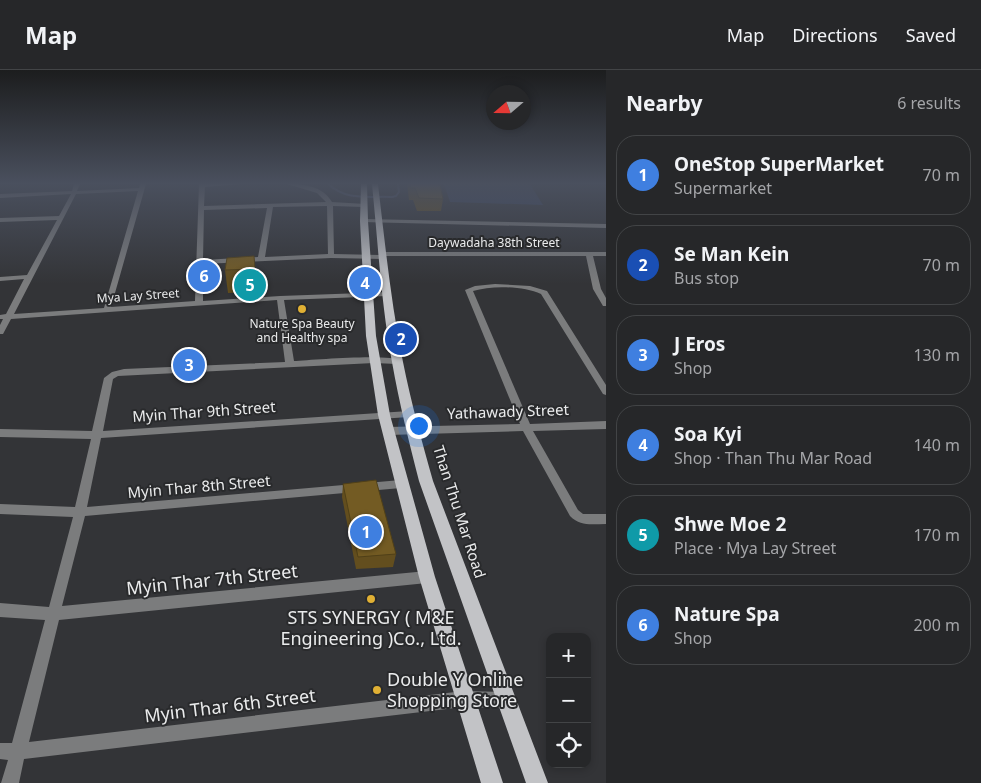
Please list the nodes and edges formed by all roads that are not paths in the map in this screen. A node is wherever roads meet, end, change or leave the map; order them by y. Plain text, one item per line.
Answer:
1 (133, 217) edge
2 (201, 217) edge
3 (268, 217) edge
4 (330, 217) edge
5 (365, 217) edge
6 (378, 217) edge
7 (60, 218) joint
8 (0, 220) edge
9 (364, 221) junction
10 (379, 221) junction
11 (606, 226) edge
12 (588, 254) junction
13 (606, 254) edge
14 (331, 256) junction
15 (366, 256) junction
16 (383, 256) junction
17 (261, 260) junction
18 (199, 262) junction
19 (29, 278) junction
20 (0, 279) edge
21 (368, 294) junction
22 (388, 294) junction
23 (280, 298) junction
24 (199, 303) junction
25 (606, 304) edge
26 (107, 309) junction
27 (4, 316) edge
28 (0, 332) edge
29 (374, 360) junction
30 (397, 361) junction
31 (290, 364) junction
32 (606, 392) edge
33 (409, 414) junction
34 (384, 415) junction
35 (606, 425) edge
36 (526, 427) junction
37 (412, 430) junction
38 (388, 431) junction
39 (0, 434) edge
40 (96, 434) junction
41 (401, 484) junction
42 (0, 509) edge
43 (80, 512) junction
44 (606, 519) edge
45 (427, 577) junction
46 (0, 610) edge
47 (53, 614) junction
48 (464, 699) junction
49 (505, 700) junction
50 (0, 750) edge
51 (18, 752) junction
52 (10, 783) edge
53 (492, 783) edge
54 (537, 783) edge

1 - 26 street
2 - 18 street
3 - 17 street
4 - 14 street
5 - 9 main road, Than Thu Mar Road
6 - 10 main road, Than Thu Mar Road
7 - 8 street
7 - 19 street
9 - 10 street
9 - 15 main road, Than Thu Mar Road
10 - 11 street
10 - 16 main road, Than Thu Mar Road
12 - 13 street, Daywadaha 38th Street
12 - 16 street, Daywadaha 38th Street
12 - 25 street
14 - 15 street, Daywadaha 38th Street
14 - 17 street, Daywadaha 38th Street
15 - 16 street, Daywadaha 38th Street
15 - 21 main road, Than Thu Mar Road
16 - 22 main road, Than Thu Mar Road
17 - 18 street, Daywadaha 38th Street
18 - 24 street
19 - 20 street
19 - 27 street
21 - 22 street, Mya Lay Street
21 - 23 street, Mya Lay Street
21 - 29 main road, Than Thu Mar Road
22 - 30 main road, Than Thu Mar Road
23 - 24 street, Mya Lay Street
23 - 31 street
24 - 26 street, Mya Lay Street
26 - 27 street, Mya Lay Street
27 - 28 street
29 - 30 street
29 - 31 street
29 - 34 main road, Than Thu Mar Road
30 - 33 main road, Than Thu Mar Road
31 - 40 street
32 - 36 street
33 - 34 street, Myin Thar 9th Street
33 - 37 main road, Than Thu Mar Road
34 - 38 main road, Than Thu Mar Road
34 - 40 street, Myin Thar 9th Street
35 - 36 street, Yathawady Street
36 - 37 street, Yathawady Street
36 - 44 street
37 - 38 street, Yathawady Street
37 - 49 main road, Than Thu Mar Road
38 - 41 main road, Than Thu Mar Road
39 - 40 street, Myin Thar 9th Street
40 - 43 street
41 - 43 street, Myin Thar 8th Street
41 - 45 main road, Than Thu Mar Road
42 - 43 street, Myin Thar 8th Street
43 - 47 street
45 - 47 street, Myin Thar 7th Street
45 - 48 main road, Than Thu Mar Road
46 - 47 street, Myin Thar 7th Street
47 - 51 street
48 - 49 street, Myin Thar 6th Street
48 - 51 street, Myin Thar 6th Street
48 - 53 main road, Than Thu Mar Road
49 - 54 main road, Than Thu Mar Road
50 - 51 street, Myin Thar 6th Street
51 - 52 street

